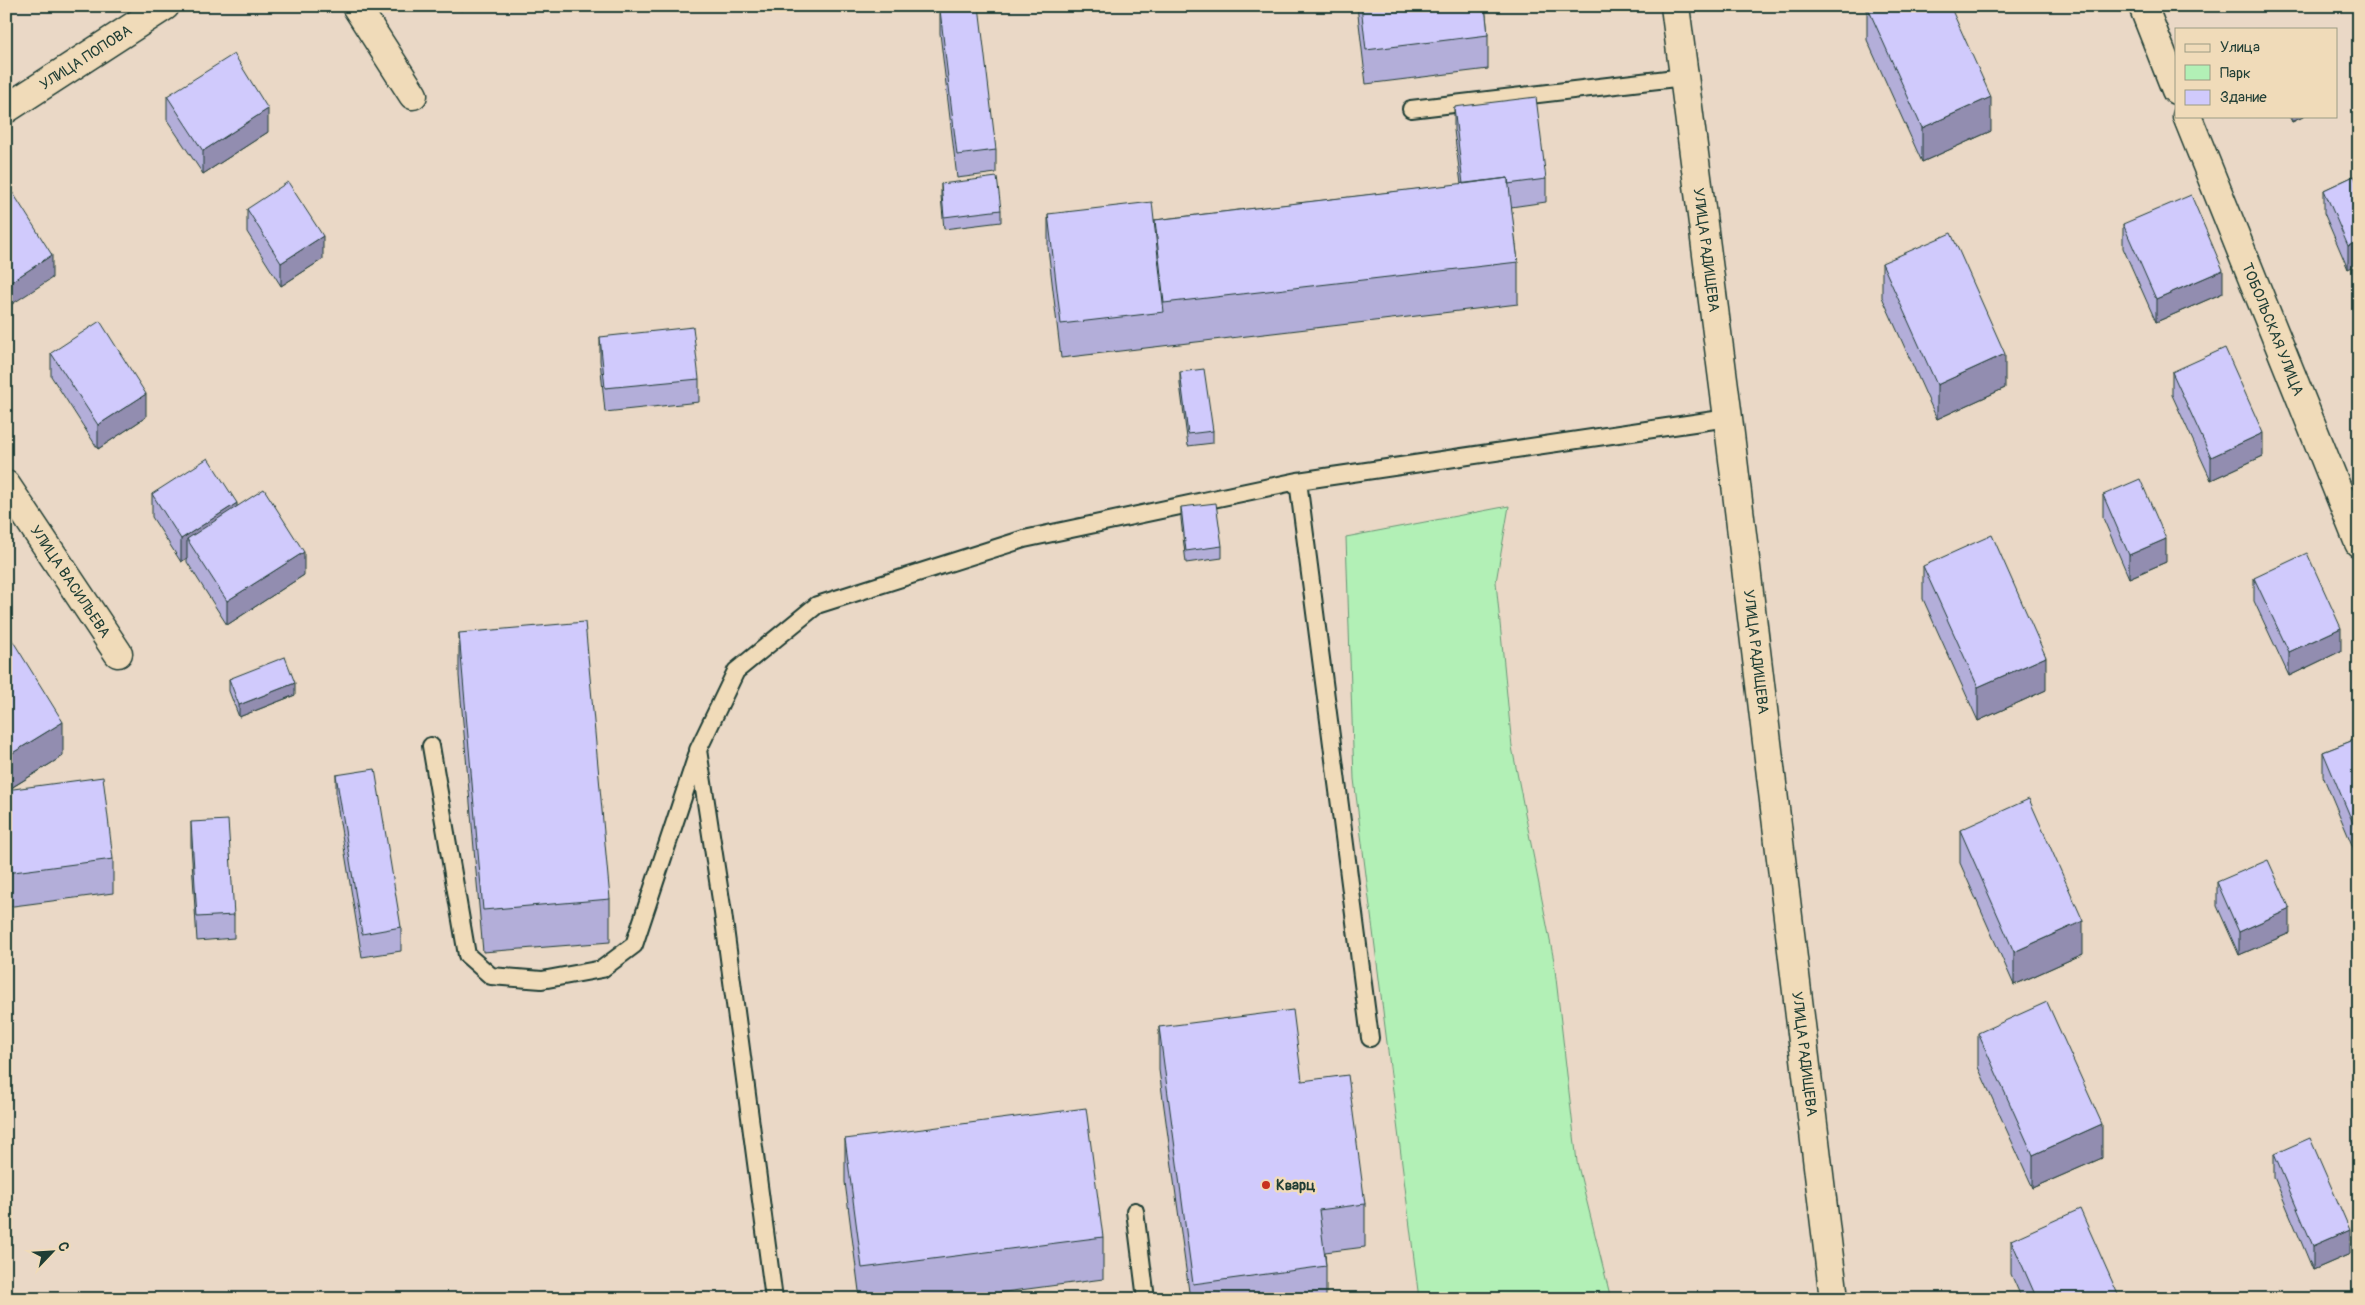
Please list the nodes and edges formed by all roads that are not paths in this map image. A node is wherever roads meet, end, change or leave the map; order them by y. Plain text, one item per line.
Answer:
1 (165, 6) edge
2 (356, 6) edge
3 (1675, 6) edge
4 (2143, 6) edge
5 (1684, 77) junction
6 (2175, 87) edge
7 (413, 95) dead end
8 (6, 109) edge
9 (1410, 110) dead end
10 (2188, 118) edge
11 (1728, 418) junction
12 (1298, 481) junction
13 (6, 485) edge
14 (2359, 543) edge
15 (118, 653) dead end
16 (432, 746) dead end
17 (698, 750) junction
18 (1370, 1038) dead end
19 (1135, 1211) dead end
20 (774, 1299) edge
21 (1146, 1299) edge
22 (1834, 1299) edge

1 - 8 main road, УЛИЦА ПОПОВА
2 - 7 main road
3 - 5 main road, УЛИЦА РАДИЩЕВА
4 - 6 main road
5 - 9 lane
5 - 11 main road, УЛИЦА РАДИЩЕВА
10 - 14 main road, ТОБОЛЬСКАЯ УЛИЦА
11 - 12 lane
11 - 22 main road, УЛИЦА РАДИЩЕВА
12 - 17 lane
12 - 18 lane
13 - 15 main road, УЛИЦА ВАСИЛЬЕВА
16 - 17 lane
17 - 20 lane
19 - 21 lane

